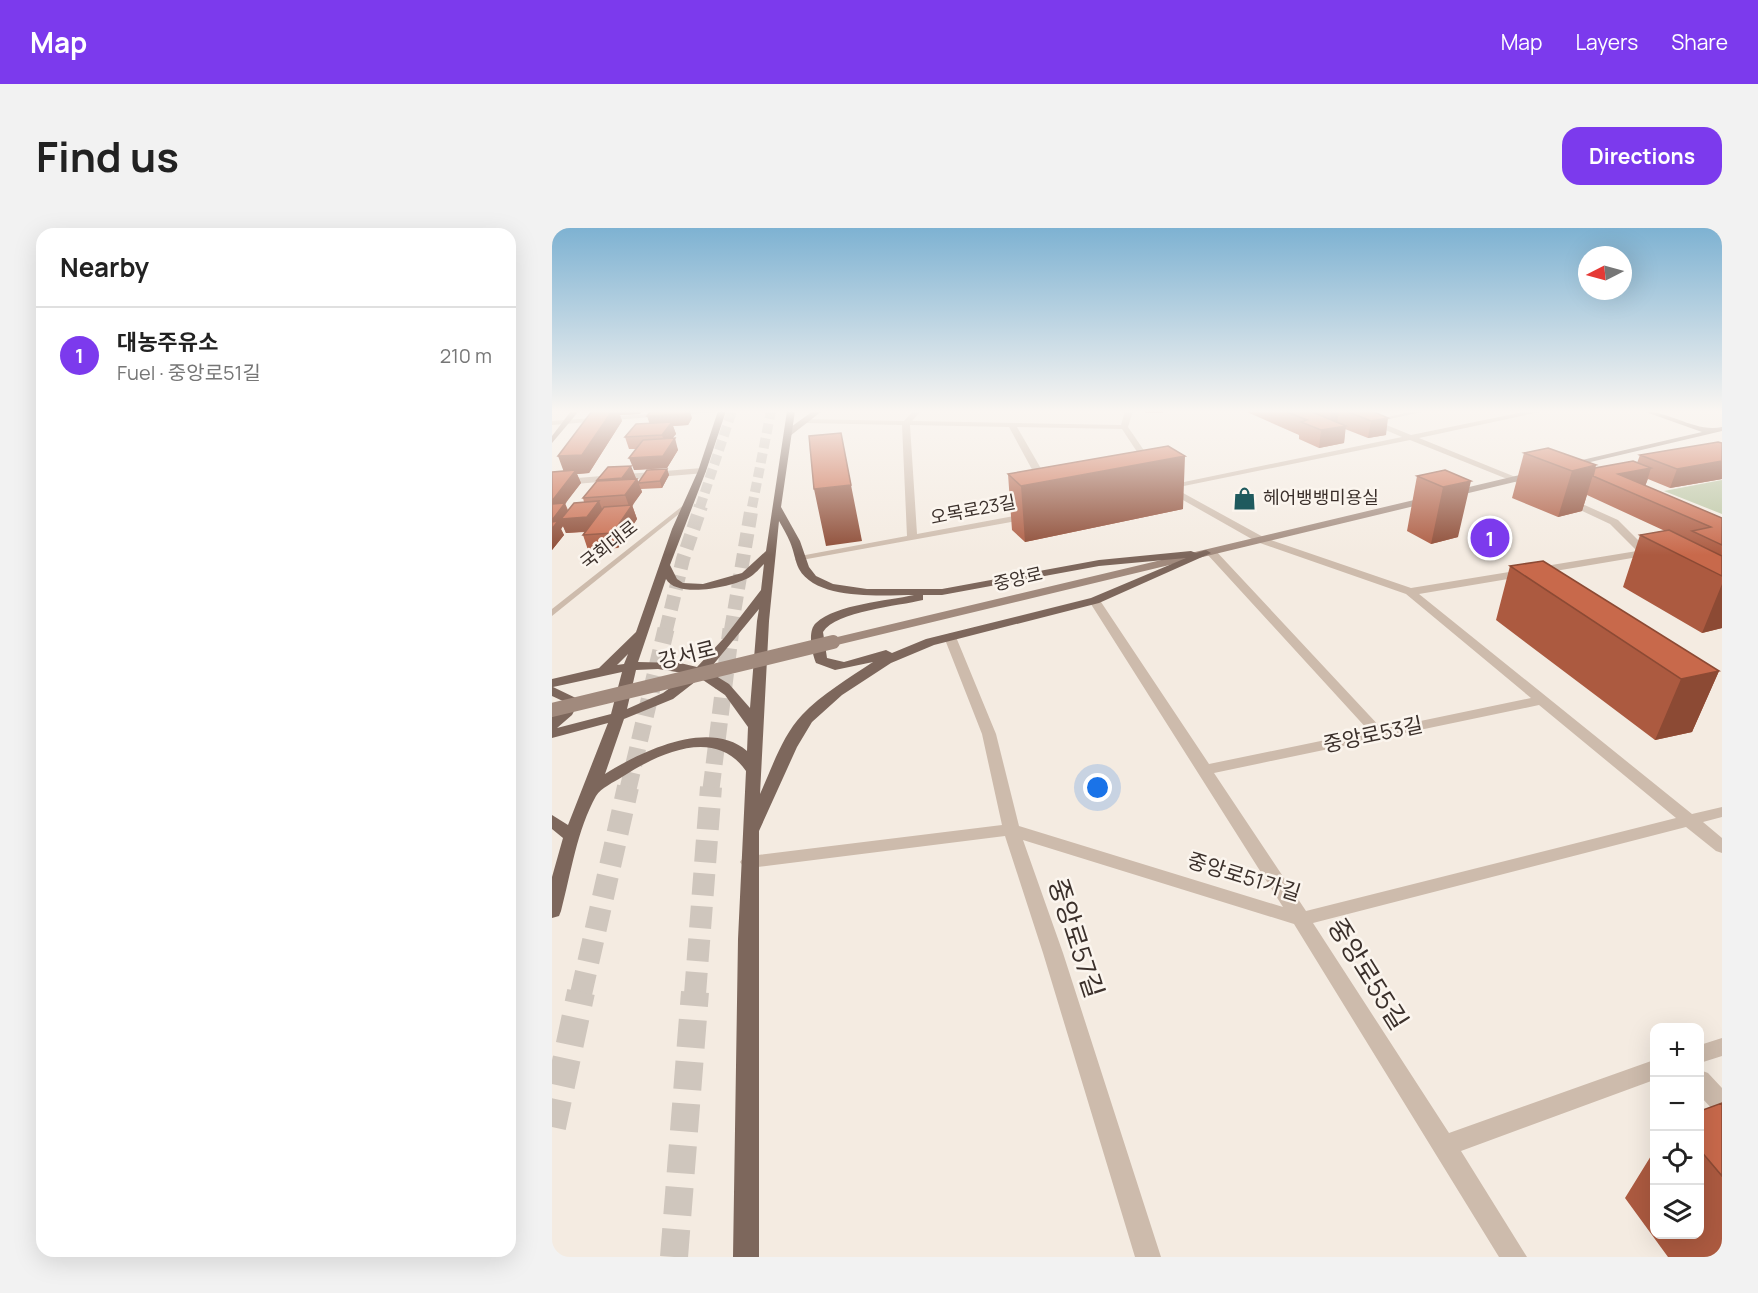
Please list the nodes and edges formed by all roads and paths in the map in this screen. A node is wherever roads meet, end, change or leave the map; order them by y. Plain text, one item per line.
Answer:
1 (706, 459) edge
2 (784, 459) edge
3 (908, 459) edge
4 (1031, 459) edge
5 (1143, 459) edge
6 (1303, 459) edge
7 (1467, 459) edge
8 (1599, 459) edge
9 (1562, 468) edge
10 (1550, 470) edge
11 (702, 471) junction
12 (1516, 478) junction
13 (552, 483) edge
14 (1161, 488) junction
15 (1538, 488) edge
16 (1048, 491) edge
17 (1560, 498) edge
18 (687, 505) junction
19 (777, 508) junction
20 (1039, 514) edge
21 (912, 538) junction
22 (1261, 540) junction
23 (771, 552) junction
24 (1208, 552) junction
25 (1645, 553) junction
26 (800, 559) junction
27 (1667, 562) edge
28 (665, 565) junction
29 (767, 590) junction
30 (942, 592) junction
31 (1410, 592) junction
32 (1095, 601) junction
33 (552, 613) edge
34 (643, 630) junction
35 (950, 637) junction
36 (833, 642) joint
37 (930, 642) junction
38 (630, 667) junction
39 (602, 673) junction
40 (697, 673) junction
41 (552, 683) edge
42 (552, 691) edge
43 (1542, 700) junction
44 (552, 710) edge
45 (616, 716) junction
46 (552, 725) edge
47 (756, 728) junction
48 (552, 734) edge
49 (1379, 734) junction
50 (753, 770) junction
51 (1204, 770) junction
52 (587, 793) junction
53 (1722, 812) edge
54 (552, 821) edge
55 (1689, 821) junction
56 (1011, 830) junction
57 (750, 835) junction
58 (572, 836) junction
59 (1722, 847) edge
60 (750, 862) junction
61 (556, 878) edge
62 (552, 911) edge
63 (1301, 919) junction
64 (1722, 1047) edge
65 (1704, 1053) edge
66 (1650, 1071) edge
67 (1704, 1084) edge
68 (1722, 1104) edge
69 (1444, 1146) junction
70 (746, 1257) edge
71 (1149, 1257) edge
72 (1514, 1257) edge

1 - 11 main road
2 - 19 main road
3 - 21 street
4 - 16 street
5 - 14 street
6 - 14 street
7 - 12 street
8 - 9 main road
10 - 12 main road, 중앙로
11 - 13 street
11 - 18 main road
12 - 15 street
12 - 22 main road, 중앙로
14 - 22 street
17 - 25 street
18 - 28 main road
18 - 33 lane, 국회대로
19 - 23 main road
19 - 26 main road
20 - 21 street, 오목로23길
21 - 26 street, 오목로23길
22 - 24 main road, 중앙로
22 - 31 street
23 - 28 main road
23 - 29 main road
24 - 30 main road
24 - 32 main road
24 - 36 main road, 중앙로
24 - 49 street
25 - 27 street
25 - 31 street
26 - 30 main road
28 - 34 main road
29 - 40 main road
29 - 47 main road
30 - 37 main road
31 - 43 street
32 - 35 main road
32 - 51 street, 중앙로55길
34 - 38 main road
34 - 39 main road
35 - 37 main road
35 - 56 street, 중앙로57길
36 - 44 main road, 강서로, bridge
37 - 57 main road
38 - 39 main road
38 - 40 main road
38 - 45 main road
39 - 41 main road
40 - 45 main road
40 - 47 main road
42 - 46 main road
43 - 49 street, 중앙로53길
43 - 55 street
45 - 48 main road
45 - 52 main road
47 - 50 main road
49 - 51 street, 중앙로53길
50 - 52 main road
50 - 57 main road
51 - 63 street, 중앙로55길
52 - 58 main road
53 - 55 street, 중앙로51가길
54 - 58 main road
55 - 59 street
55 - 63 street, 중앙로51가길
56 - 60 street, 중앙로51가길
56 - 63 street, 중앙로51가길
56 - 71 street, 중앙로57길
57 - 60 main road
58 - 61 main road
60 - 70 main road
61 - 62 main road
63 - 69 street, 중앙로55길
64 - 65 street
66 - 69 street
67 - 68 street
69 - 72 street, 중앙로55길

